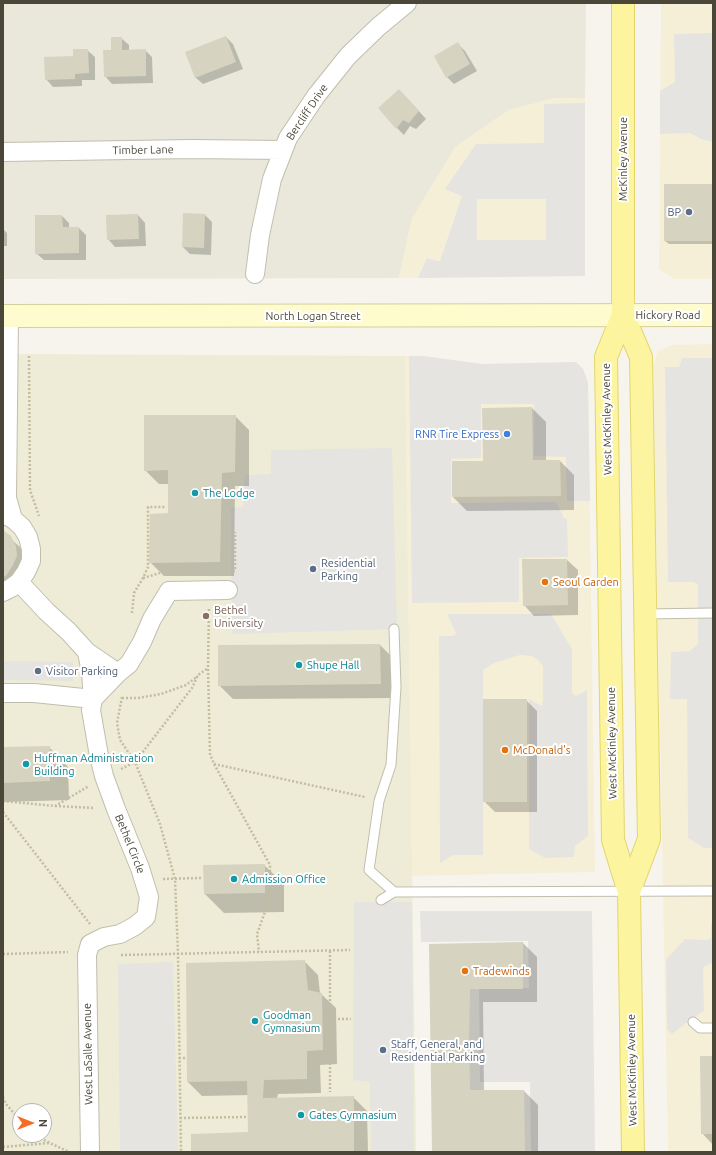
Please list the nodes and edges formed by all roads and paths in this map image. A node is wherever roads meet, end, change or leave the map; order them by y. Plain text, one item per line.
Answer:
1 (407, 3) edge
2 (623, 3) edge
3 (283, 150) junction
4 (3, 152) edge
5 (255, 274) dead end
6 (623, 315) junction
7 (713, 315) edge
8 (6, 316) edge
9 (29, 352) dead end
10 (165, 507) dead end
11 (8, 516) edge
12 (41, 520) dead end
13 (235, 532) dead end
14 (228, 571) dead end
15 (162, 573) dead end
16 (143, 578) junction
17 (19, 582) junction
18 (228, 590) dead end
19 (209, 591) junction
20 (3, 592) edge
21 (713, 613) edge
22 (645, 614) junction
23 (132, 616) dead end
24 (394, 629) dead end
25 (87, 652) junction
26 (208, 668) junction
27 (118, 673) junction
28 (198, 675) junction
29 (3, 693) edge
30 (93, 699) junction
31 (135, 762) dead end
32 (214, 764) junction
33 (104, 776) junction
34 (379, 800) junction
35 (3, 801) edge
36 (55, 806) junction
37 (116, 809) junction
38 (3, 812) edge
39 (200, 878) dead end
40 (144, 880) junction
41 (713, 891) edge
42 (394, 892) junction
43 (629, 892) junction
44 (381, 900) dead end
45 (90, 924) dead end
46 (350, 950) dead end
47 (330, 951) junction
48 (259, 952) junction
49 (3, 954) edge
50 (87, 955) junction
51 (330, 1019) junction
52 (351, 1019) dead end
53 (693, 1022) dead end
54 (713, 1028) edge
55 (187, 1058) dead end
56 (330, 1092) dead end
57 (3, 1097) edge
58 (12, 1111) edge
59 (247, 1117) dead end
60 (180, 1118) junction
61 (48, 1143) joint
62 (3, 1147) edge
63 (68, 1152) edge
64 (90, 1152) edge
65 (181, 1152) edge
66 (632, 1152) edge

1 - 3 street, Bercliff Drive
2 - 6 main road, McKinley Avenue
3 - 4 street, Timber Lane
3 - 5 street, Bercliff Drive
6 - 7 street, Hickory Road
6 - 8 street, North Logan Street
6 - 22 main road, West McKinley Avenue
6 - 43 main road, West McKinley Avenue
8 - 11 street
9 - 12 path
10 - 16 path
11 - 17 street
13 - 14 path
15 - 16 path
16 - 23 path
17 - 20 street
17 - 25 street
18 - 19 street
19 - 26 path
19 - 27 street
21 - 22 lane
22 - 43 main road, West McKinley Avenue
24 - 34 lane
25 - 27 street
25 - 30 street, Bethel Circle
26 - 28 path
26 - 32 path
27 - 30 street
28 - 30 path
28 - 31 path
29 - 30 street
30 - 33 street, Bethel Circle
32 - 34 path
32 - 48 path
33 - 36 path
33 - 37 street, Bethel Circle
34 - 42 lane
35 - 36 path
36 - 37 path
37 - 40 street, Bethel Circle
38 - 45 path
39 - 40 path
40 - 50 street, Bethel Circle
41 - 43 lane
42 - 43 lane
42 - 44 lane
43 - 66 main road, West McKinley Avenue
46 - 47 path
47 - 48 path
47 - 51 path
48 - 50 path
49 - 50 path
50 - 64 street, West LaSalle Avenue
51 - 52 path
51 - 56 path
53 - 54 lane
55 - 60 path
57 - 58 path
59 - 60 path
60 - 65 path
61 - 62 path
61 - 63 path

